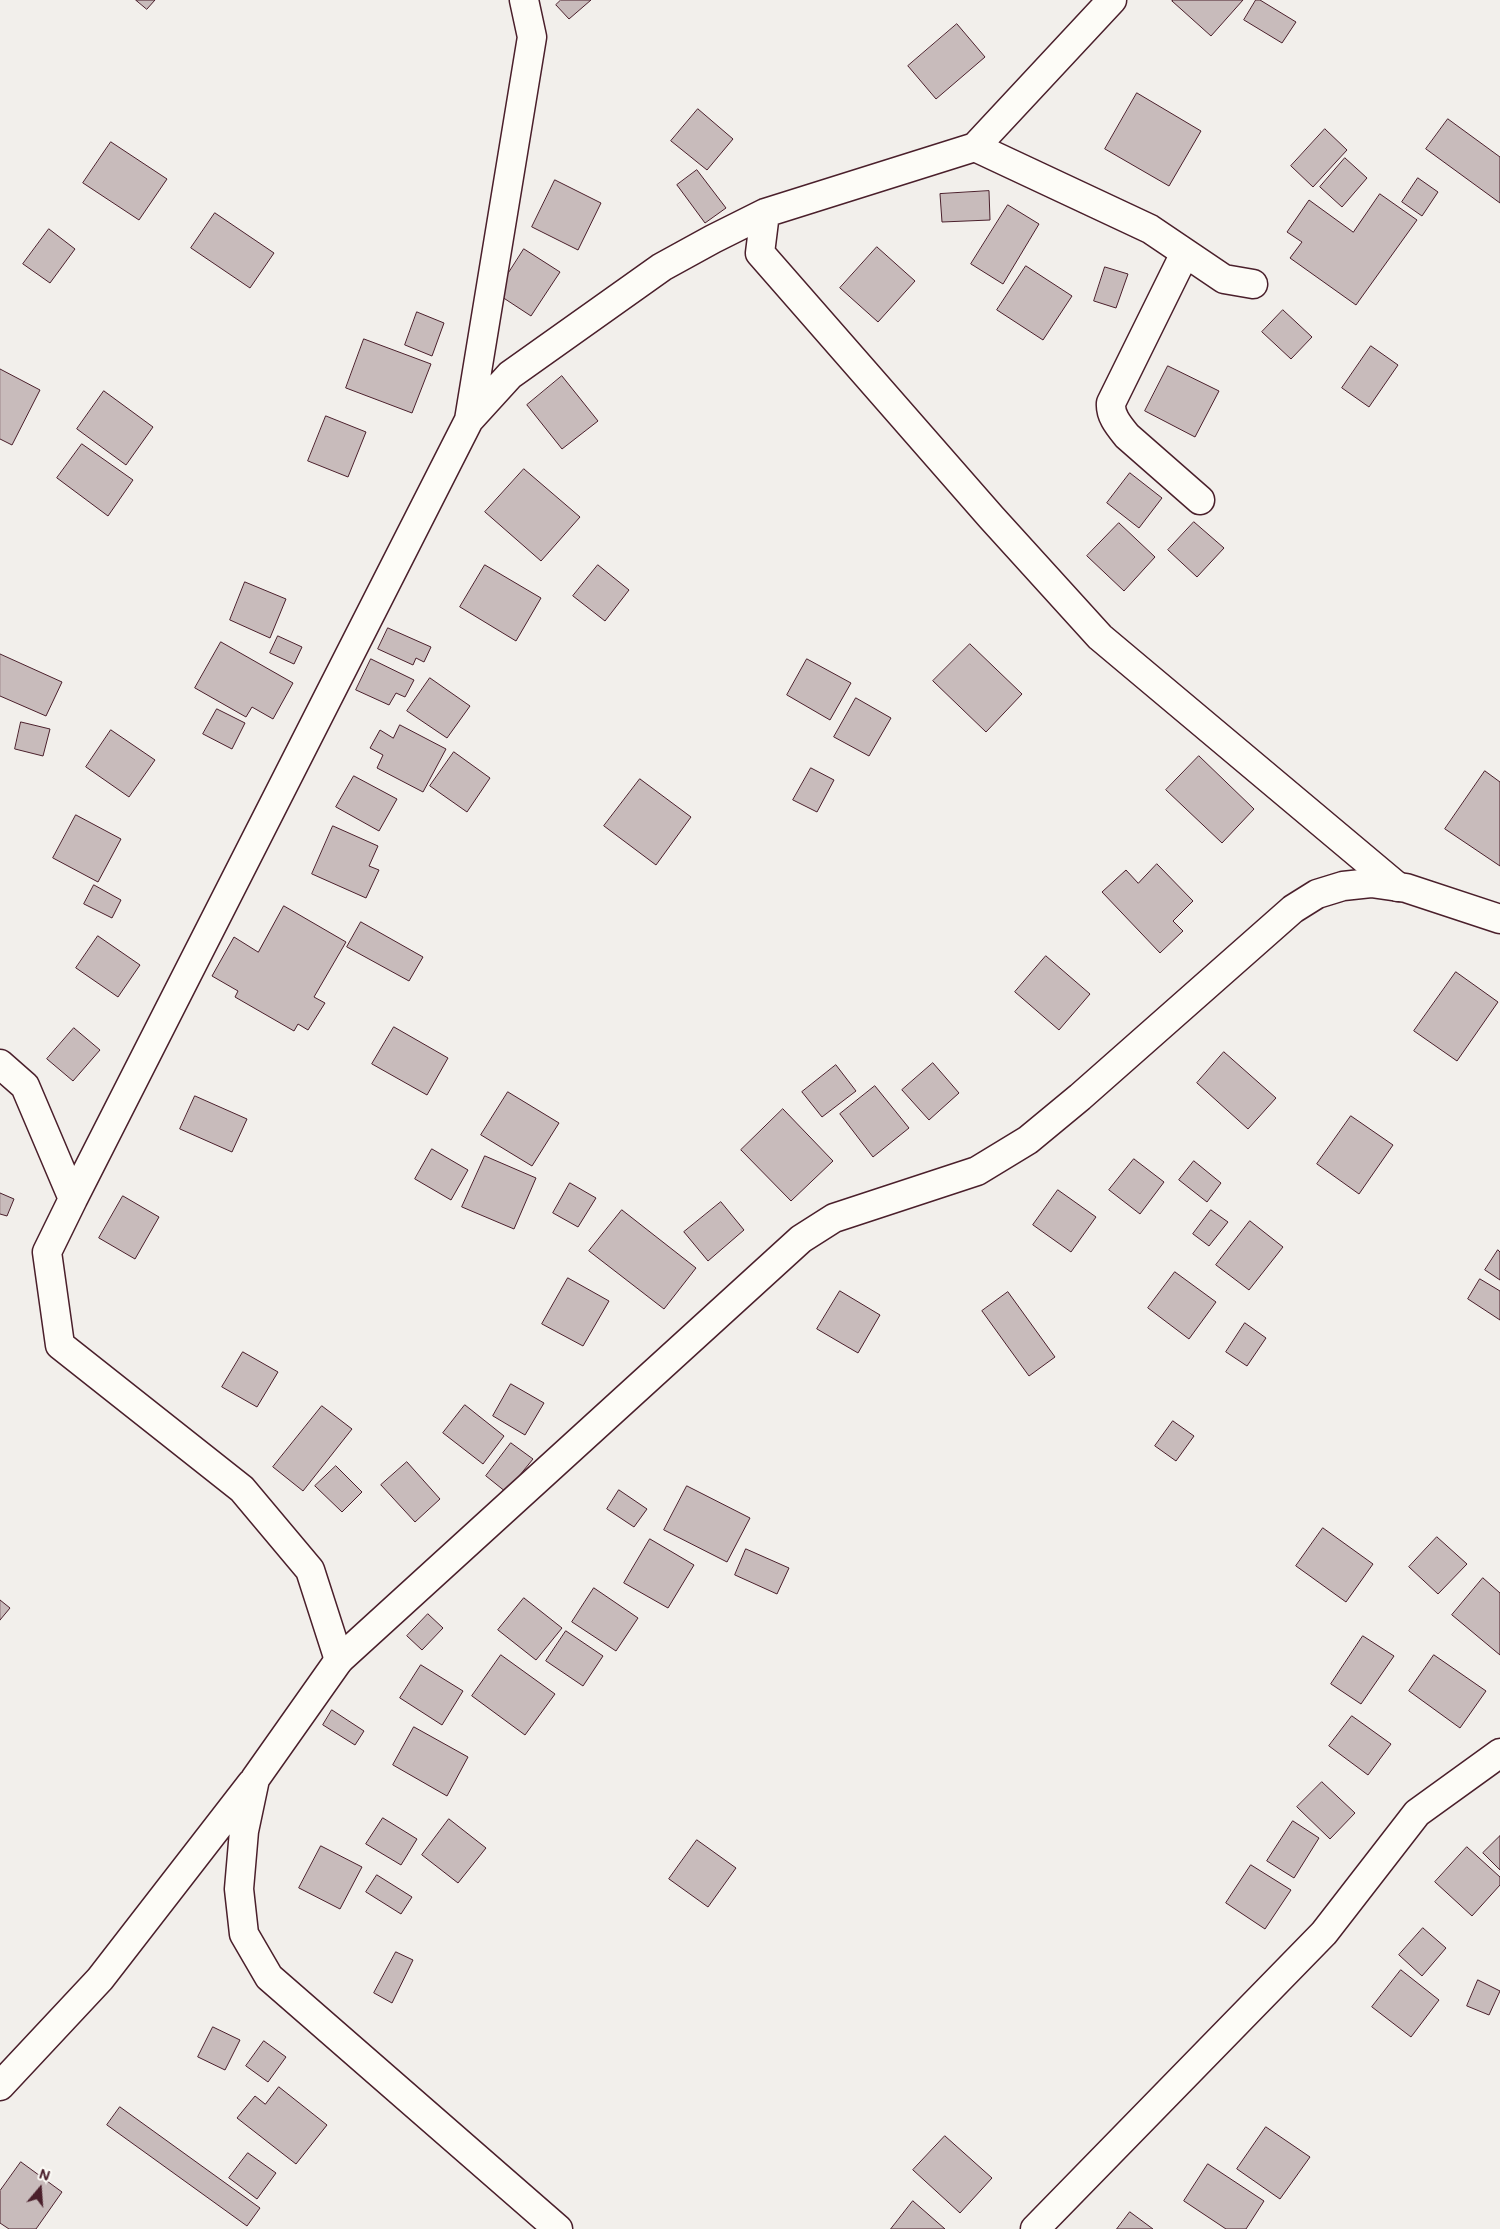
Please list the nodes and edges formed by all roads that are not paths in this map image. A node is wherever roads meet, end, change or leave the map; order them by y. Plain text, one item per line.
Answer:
1 (524, 0) edge
2 (1112, 0) edge
3 (975, 147) junction
4 (765, 213) junction
5 (1185, 254) junction
6 (1253, 284) dead end
7 (469, 420) junction
8 (1200, 500) dead end
9 (1398, 887) junction
10 (1500, 919) edge
11 (0, 1064) edge
12 (73, 1199) junction
13 (339, 1660) junction
14 (1500, 1753) edge
15 (255, 1779) junction
16 (0, 2086) edge
17 (558, 2229) edge
18 (1035, 2229) edge

1 - 7 street
2 - 3 street
3 - 4 street
3 - 5 street
4 - 7 street
4 - 9 street
5 - 6 street
5 - 8 street
7 - 12 street
9 - 10 street
9 - 13 street
11 - 12 street
12 - 13 street
13 - 15 street
14 - 18 street
15 - 16 street
15 - 17 street

